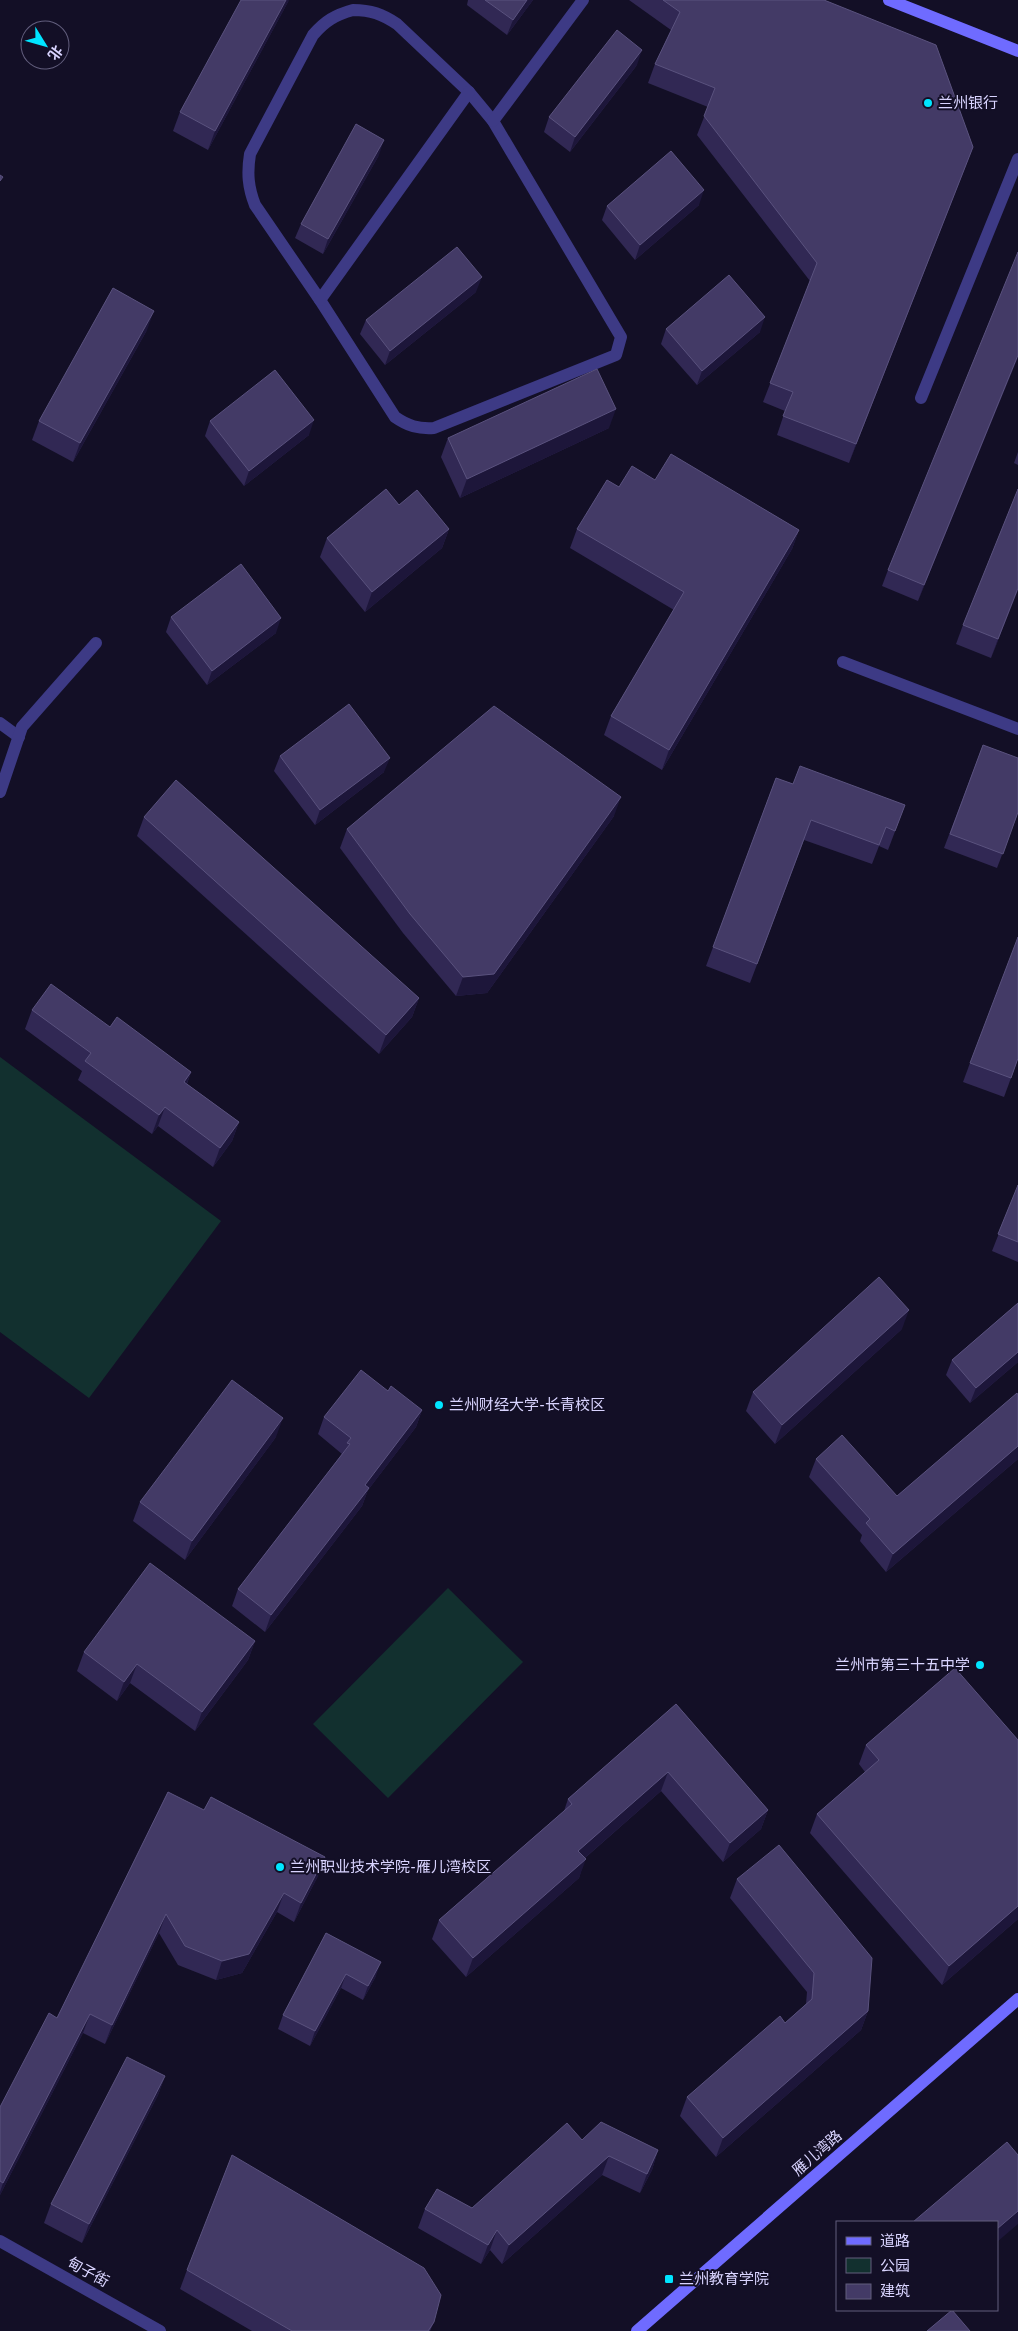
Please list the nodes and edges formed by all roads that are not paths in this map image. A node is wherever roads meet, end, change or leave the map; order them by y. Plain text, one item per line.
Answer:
1 (583, 0) edge
2 (889, 0) edge
3 (1018, 51) edge
4 (469, 92) junction
5 (493, 121) junction
6 (1018, 159) edge
7 (320, 300) junction
8 (921, 398) dead end
9 (96, 643) dead end
10 (843, 662) dead end
11 (0, 723) edge
12 (1018, 729) edge
13 (19, 737) junction
14 (0, 792) edge
15 (1018, 1999) edge
16 (0, 2241) edge
17 (160, 2331) edge
18 (637, 2331) edge

1 - 5 street
2 - 3 main road
4 - 5 street
4 - 7 street
4 - 7 street
5 - 7 street
6 - 8 street
9 - 13 street
10 - 12 street
11 - 13 street
13 - 14 street
15 - 18 main road, 雁儿湾路
16 - 17 street, 甸子街

